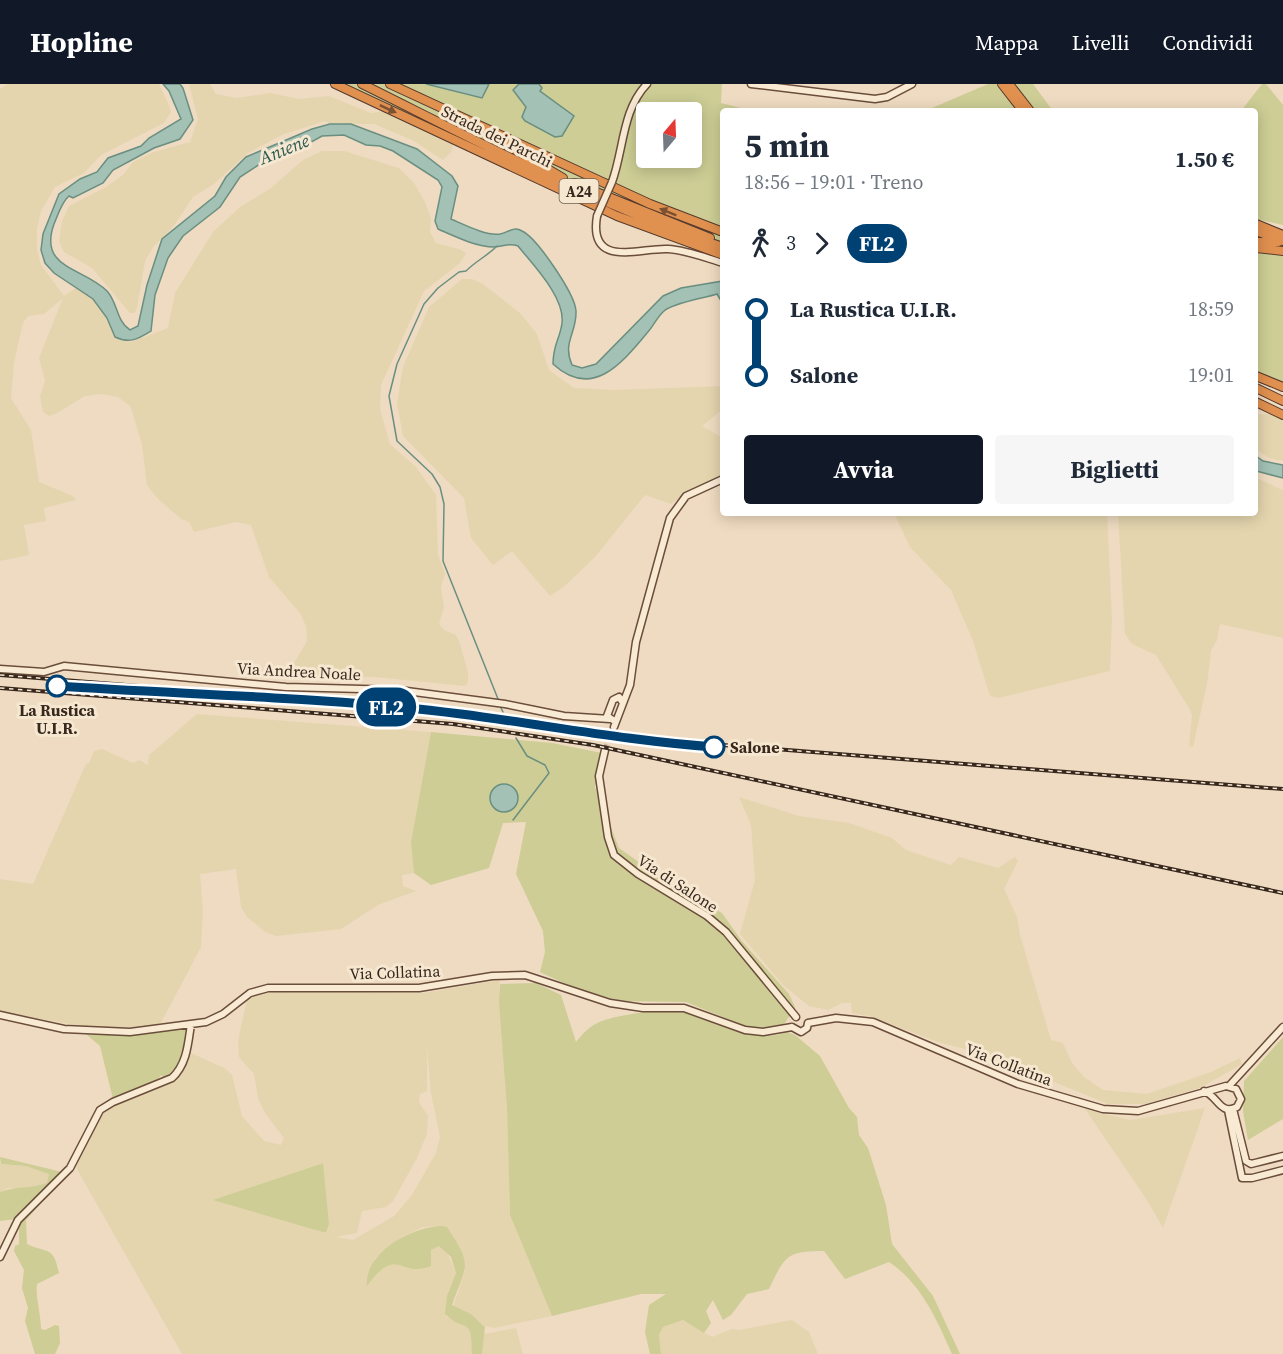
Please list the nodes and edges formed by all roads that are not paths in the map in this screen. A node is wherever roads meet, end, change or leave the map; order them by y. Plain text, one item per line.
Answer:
1 (334, 84) edge
2 (354, 84) edge
3 (362, 84) edge
4 (373, 84) edge
5 (390, 84) edge
6 (647, 84) edge
7 (751, 84) edge
8 (912, 84) edge
9 (1002, 84) edge
10 (1009, 84) edge
11 (1021, 108) edge
12 (1028, 108) edge
13 (465, 120) junction
14 (440, 123) junction
15 (563, 178) junction
16 (673, 224) junction
17 (1258, 224) edge
18 (1258, 225) edge
19 (1283, 228) edge
20 (720, 231) edge
21 (1258, 232) edge
22 (1283, 235) edge
23 (720, 236) edge
24 (720, 241) edge
25 (1258, 242) edge
26 (1283, 242) edge
27 (720, 246) edge
28 (1258, 248) edge
29 (1283, 251) edge
30 (720, 254) edge
31 (720, 262) edge
32 (1258, 377) edge
33 (1258, 384) edge
34 (1283, 387) edge
35 (1258, 389) edge
36 (1282, 399) edge
37 (1258, 403) edge
38 (1283, 415) edge
39 (720, 480) edge
40 (0, 669) edge
41 (632, 673) junction
42 (619, 697) junction
43 (623, 704) junction
44 (611, 720) junction
45 (605, 750) tunnel mouth
46 (0, 1015) edge
47 (796, 1017) junction
48 (808, 1023) junction
49 (190, 1024) junction
50 (792, 1027) junction
51 (1283, 1027) edge
52 (1241, 1072) junction
53 (1228, 1086) junction
54 (1220, 1089) junction
55 (1236, 1089) junction
56 (1204, 1091) junction
57 (1216, 1099) junction
58 (1231, 1110) junction
59 (1283, 1156) edge
60 (1283, 1170) edge
61 (0, 1257) edge

1 -> 30 highway
2 - 14 highway
3 - 14 highway, Strada dei Parchi / A24
4 - 15 highway, Strada dei Parchi / A24
5 - 13 highway
6 - 31 street, bridge
7 - 8 street
9 - 11 highway
10 - 12 highway
13 - 15 highway
20 -> 13 highway
14 - 27 highway, Strada dei Parchi / A24
15 - 16 highway, Strada dei Parchi / A24
16 - 23 highway
16 - 24 highway, Strada dei Parchi / A24
17 - 19 highway
18 - 22 highway
21 - 26 highway
25 - 26 highway
28 - 29 highway
32 - 34 highway
33 - 36 highway
35 - 36 highway
37 - 38 highway
39 - 41 street
40 - 44 street, Via Andrea Noale
41 - 42 street
41 - 43 street
42 - 43 street
42 - 44 street
43 - 44 street
45 - 47 street, Via di Salone
46 - 49 street, Via Collatina
47 - 48 street
47 - 50 street
48 - 50 street
48 - 56 street, Via Collatina
49 - 50 street, Via Collatina
49 - 61 street
51 - 52 street
52 - 53 street
52 - 55 street
53 - 54 street
53 - 55 street
54 - 56 street, Via Collatina
54 - 57 street
55 - 58 street
56 - 57 street
57 - 58 street
58 - 59 street
58 - 60 street

